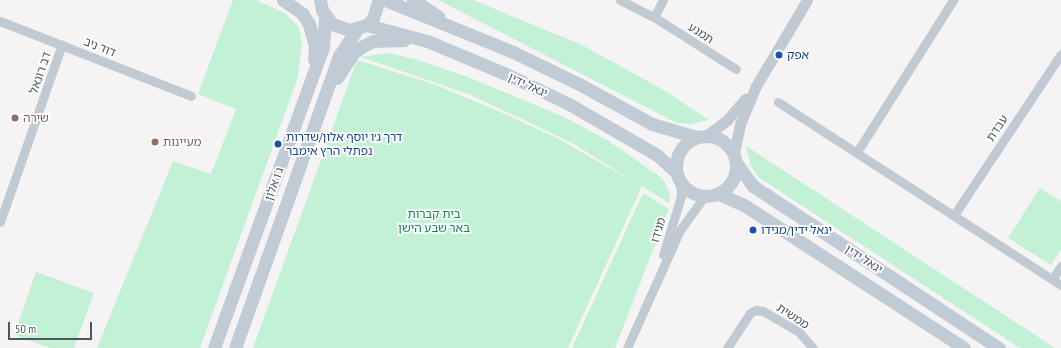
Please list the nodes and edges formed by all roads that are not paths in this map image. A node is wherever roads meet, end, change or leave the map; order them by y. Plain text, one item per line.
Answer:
1 (283, 0) edge
2 (310, 0) edge
3 (379, 0) edge
4 (385, 0) edge
5 (413, 0) edge
6 (620, 0) edge
7 (663, 0) edge
8 (807, 0) edge
9 (953, 0) edge
10 (322, 9) edge
11 (654, 17) junction
12 (0, 21) edge
13 (362, 27) junction
14 (463, 32) junction
15 (62, 44) junction
16 (440, 47) junction
17 (1061, 54) edge
18 (736, 69) dead end
19 (313, 74) junction
20 (756, 86) junction
21 (191, 96) dead end
22 (324, 96) junction
23 (778, 102) dead end
24 (701, 137) junction
25 (857, 152) junction
26 (735, 158) junction
27 (678, 177) junction
28 (720, 194) junction
29 (704, 197) junction
30 (954, 215) junction
31 (0, 222) edge
32 (1061, 266) edge
33 (1052, 279) junction
34 (654, 284) junction
35 (1061, 285) edge
36 (214, 348) edge
37 (235, 348) edge
38 (627, 348) edge
39 (727, 348) edge
40 (813, 348) edge
41 (964, 348) edge
42 (999, 348) edge

1 - 19 main road
2 - 10 main road, יגאל ידין
3 - 13 main road, ג'ו אלון
4 - 14 main road, יגאל ידין
5 - 14 main road
6 - 11 street, תמנע
7 - 11 street
8 - 20 street
9 - 25 street
10 - 13 main road, יגאל ידין
10 - 19 main road, ג'ו אלון
11 - 18 street, תמנע
12 - 15 street, דוד ניב
13 - 16 main road, יגאל ידין
13 - 22 main road, ג'ו אלון
14 - 24 main road, יגאל ידין
15 - 21 street, דוד ניב
15 - 31 street, דב רונאל
16 - 22 main road
16 - 27 main road, יגאל ידין
17 - 30 street, עבדת
19 - 36 main road, ג'ו אלון
20 - 24 street
20 - 26 street
22 - 37 main road, ג'ו אלון
23 - 25 street
24 - 26 main road
24 - 27 main road
25 - 30 street
26 - 28 main road
26 - 42 main road, יגאל ידין
27 - 29 main road
27 - 34 street, מגידו
28 - 29 main road
28 - 41 main road, יגאל ידין
29 - 34 street, מגידו
30 - 33 street
32 - 33 street
33 - 35 street
34 - 38 street, מגידו
39 - 40 street, ממשית

